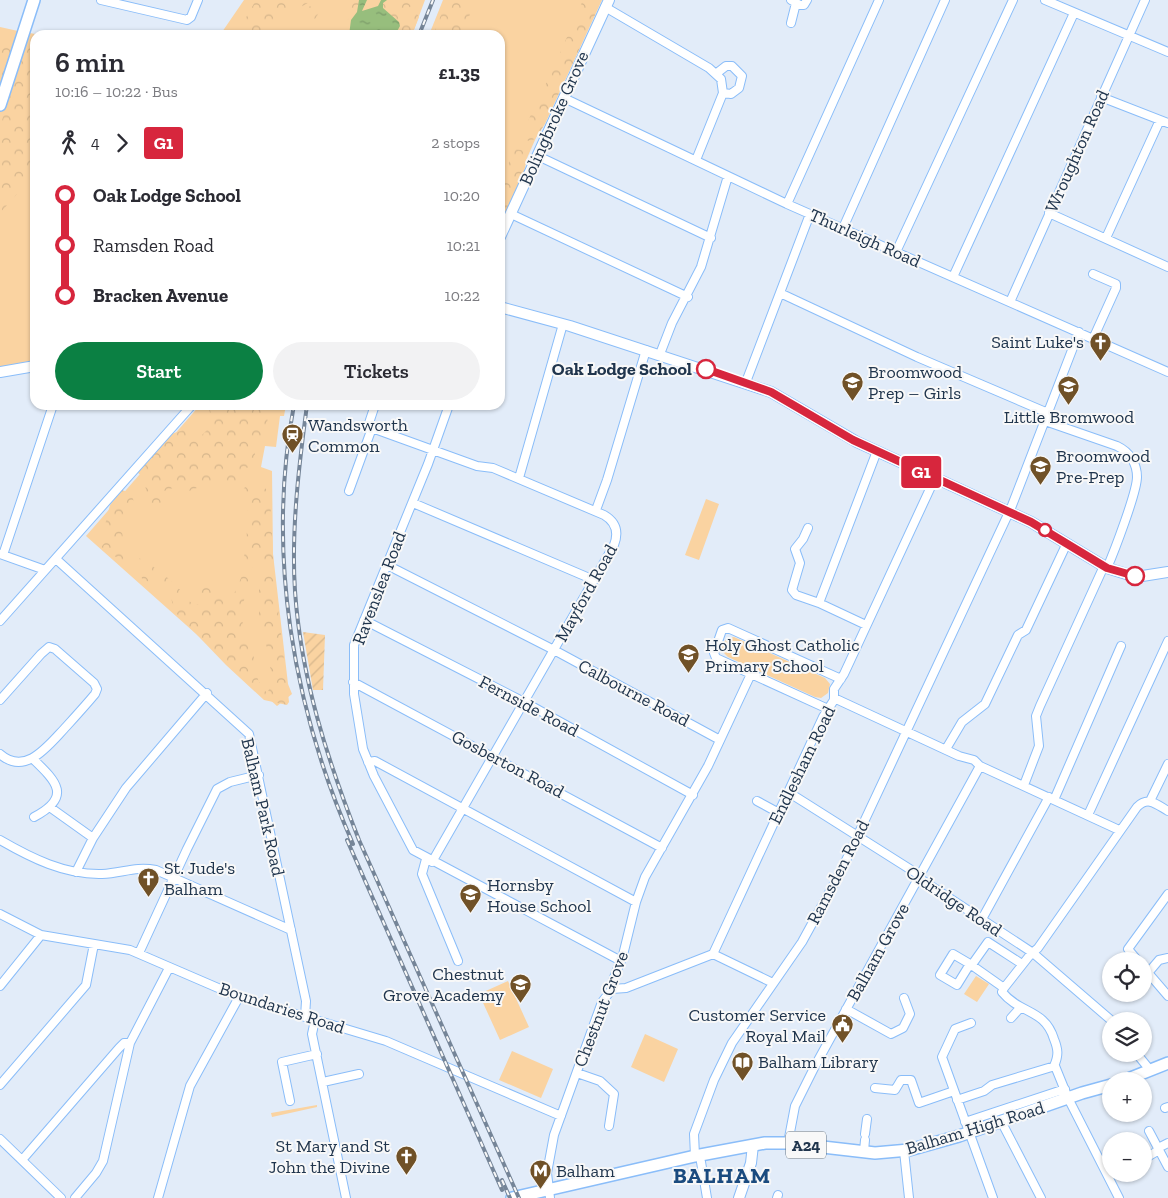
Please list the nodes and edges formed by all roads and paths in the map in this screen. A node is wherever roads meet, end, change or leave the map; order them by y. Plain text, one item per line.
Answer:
1 (34, 0) edge
2 (101, 0) edge
3 (198, 0) edge
4 (807, 0) edge
5 (878, 0) edge
6 (944, 0) edge
7 (1013, 0) edge
8 (1045, 0) edge
9 (1069, 0) edge
10 (1145, 0) edge
11 (793, 2) edge
12 (607, 4) edge
13 (1065, 8) junction
14 (1074, 13) junction
15 (791, 23) dead end
16 (1128, 37) junction
17 (1168, 52) edge
18 (717, 74) junction
19 (723, 93) junction
20 (564, 98) junction
21 (1101, 98) junction
22 (0, 105) edge
23 (1160, 120) junction
24 (1168, 123) edge
25 (538, 156) junction
26 (696, 160) junction
27 (728, 176) junction
28 (787, 204) junction
29 (511, 214) junction
30 (810, 214) junction
31 (1049, 214) junction
32 (505, 227) edge
33 (843, 228) junction
34 (711, 238) junction
35 (1106, 238) junction
36 (896, 252) junction
37 (1167, 264) edge
38 (1093, 274) dead end
39 (953, 277) junction
40 (780, 293) junction
41 (688, 297) junction
42 (1010, 302) junction
43 (505, 308) edge
44 (563, 324) junction
45 (1079, 332) junction
46 (1093, 339) junction
47 (646, 350) junction
48 (660, 354) junction
49 (30, 367) edge
50 (0, 372) edge
51 (1168, 372) edge
52 (746, 382) junction
53 (50, 410) edge
54 (188, 410) edge
55 (374, 410) edge
56 (447, 410) edge
57 (1046, 417) junction
58 (372, 428) junction
59 (434, 450) junction
60 (877, 451) junction
61 (519, 478) junction
62 (935, 478) junction
63 (349, 490) dead end
64 (412, 503) junction
65 (596, 510) junction
66 (1008, 512) junction
67 (808, 528) dead end
68 (1067, 543) junction
69 (1, 554) edge
70 (56, 559) junction
71 (387, 565) junction
72 (1106, 567) junction
73 (45, 570) junction
74 (1168, 572) edge
75 (594, 580) junction
76 (819, 602) junction
77 (364, 620) junction
78 (0, 621) edge
79 (866, 625) junction
80 (1168, 641) edge
81 (1121, 646) dead end
82 (554, 650) junction
83 (751, 674) junction
84 (840, 679) junction
85 (353, 682) junction
86 (207, 693) junction
87 (834, 698) junction
88 (0, 700) edge
89 (524, 702) junction
90 (828, 709) junction
91 (906, 730) junction
92 (720, 740) junction
93 (946, 749) junction
94 (0, 754) edge
95 (493, 756) junction
96 (33, 759) junction
97 (368, 762) junction
98 (1168, 764) edge
99 (980, 766) junction
100 (259, 776) junction
101 (1024, 785) junction
102 (788, 792) junction
103 (693, 795) junction
104 (1052, 798) junction
105 (757, 801) dead end
106 (1150, 801) junction
107 (51, 808) junction
108 (463, 808) junction
109 (1168, 811) edge
110 (779, 813) junction
111 (1088, 815) junction
112 (34, 817) dead end
113 (1119, 830) junction
114 (857, 837) junction
115 (93, 838) junction
116 (0, 840) edge
117 (662, 848) junction
118 (429, 860) junction
119 (76, 872) junction
120 (919, 876) junction
121 (174, 877) junction
122 (1168, 894) edge
123 (636, 902) junction
124 (0, 914) edge
125 (982, 919) junction
126 (291, 930) junction
127 (41, 935) junction
128 (94, 944) junction
129 (1130, 952) edge
130 (139, 953) junction
131 (1033, 953) junction
132 (713, 954) junction
133 (1168, 958) edge
134 (621, 961) junction
135 (458, 962) dead end
136 (1022, 964) junction
137 (1152, 965) edge
138 (169, 968) junction
139 (1152, 977) edge
140 (773, 983) junction
141 (0, 986) edge
142 (1004, 988) junction
143 (612, 989) junction
144 (1168, 996) edge
145 (239, 997) junction
146 (904, 998) dead end
147 (1020, 1008) junction
148 (846, 1010) junction
149 (1102, 1012) edge
150 (305, 1017) junction
151 (1011, 1018) dead end
152 (315, 1020) junction
153 (971, 1023) dead end
154 (130, 1043) junction
155 (317, 1054) junction
156 (1144, 1062) edge
157 (1168, 1063) edge
158 (1054, 1066) junction
159 (1150, 1070) junction
160 (1145, 1072) edge
161 (577, 1073) junction
162 (359, 1074) dead end
163 (323, 1082) junction
164 (0, 1085) edge
165 (1102, 1087) edge
166 (875, 1088) dead end
167 (954, 1091) junction
168 (1066, 1093) junction
169 (958, 1100) junction
170 (290, 1101) dead end
171 (561, 1116) junction
172 (867, 1119) dead end
173 (1001, 1121) junction
174 (609, 1126) dead end
175 (967, 1128) junction
176 (1149, 1131) dead end
177 (0, 1139) edge
178 (865, 1142) junction
179 (788, 1143) junction
180 (1168, 1143) edge
181 (753, 1145) junction
182 (1158, 1149) junction
183 (904, 1151) junction
184 (1152, 1153) edge
185 (698, 1159) junction
186 (22, 1160) junction
187 (1168, 1166) edge
188 (549, 1193) edge
189 (742, 1197) edge
190 (61, 1198) edge
191 (75, 1198) edge
192 (158, 1198) edge
193 (346, 1198) edge
194 (512, 1198) edge
195 (707, 1198) edge
196 (909, 1198) edge
197 (993, 1198) edge
198 (1041, 1198) edge
199 (1119, 1198) edge

1 - 22 highway
2 - 3 street
4 - 11 street
5 - 28 street
6 - 33 street
7 - 36 street
8 - 13 street
9 - 13 street
10 - 16 street, Wroughton Road
11 - 15 street
12 - 18 street
12 - 20 main road, Bolingbroke Grove
13 - 14 street
14 - 16 street
14 - 39 street
16 - 17 street
16 - 21 street, Wroughton Road
18 - 19 street
18 - 19 street
19 - 26 street
20 - 25 main road, Bolingbroke Grove
20 - 26 street, Thurleigh Road
21 - 23 street
21 - 31 street, Wroughton Road
23 - 24 street
23 - 35 street
25 - 29 main road, Bolingbroke Grove
25 - 34 street
26 - 27 street, Thurleigh Road
27 - 28 street, Thurleigh Road
27 - 34 street
28 - 30 street, Thurleigh Road
29 - 32 main road, Bolingbroke Grove
29 - 41 street
30 - 33 street, Thurleigh Road
30 - 40 street
31 - 35 street
31 - 42 street, Wroughton Road
33 - 36 street, Thurleigh Road
34 - 41 street
35 - 37 street
36 - 39 street, Thurleigh Road
38 - 46 street
39 - 42 street, Thurleigh Road
40 - 52 street
40 - 57 street
41 - 48 street
42 - 45 street, Thurleigh Road
43 - 44 main road
44 - 47 main road
44 - 61 street
45 - 46 street, Thurleigh Road
45 - 57 street, Ramsden Road
46 - 51 street, Thurleigh Road
47 - 48 main road
47 - 65 street
48 - 52 main road
49 - 50 main road
52 - 60 main road
53 - 69 street
54 - 70 street
55 - 58 street
56 - 59 street, Ravenslea Road
57 - 66 street, Ramsden Road
57 - 72 street
58 - 59 street, Mayford Road
58 - 63 street
59 - 61 street, Mayford Road
59 - 64 street, Ravenslea Road
60 - 62 main road
60 - 76 street
61 - 65 street, Mayford Road
62 - 66 main road
62 - 79 street, Endlesham Road
64 - 71 street, Ravenslea Road
64 - 75 street
65 - 75 street, Mayford Road
66 - 68 main road
66 - 91 street, Ramsden Road
67 - 76 street
68 - 72 main road
68 - 93 street
69 - 73 street
70 - 73 street
70 - 86 street, Balham Park Road
71 - 77 street, Ravenslea Road
71 - 82 street, Calbourne Road
72 - 74 main road
72 - 101 street
73 - 78 street
75 - 82 street, Mayford Road
76 - 79 street
77 - 85 street, Ravenslea Road
77 - 89 street, Fernside Road
79 - 84 street, Endlesham Road
80 - 111 street
81 - 104 street
82 - 89 street, Mayford Road
82 - 92 street, Calbourne Road
83 - 84 street
83 - 90 street
83 - 92 street, Chestnut Grove
84 - 87 street, Endlesham Road
85 - 95 street, Gosberton Road
85 - 97 street, Ravenslea Road
86 - 100 street, Balham Park Road
86 - 115 street
87 - 90 street, Endlesham Road
87 - 91 street
88 - 96 street
89 - 95 street, Mayford Road
89 - 103 street, Fernside Road
90 - 102 street, Endlesham Road
91 - 93 street
91 - 114 street, Ramsden Road
92 - 103 street, Chestnut Grove
93 - 99 street
94 - 96 street
95 - 108 street, Mayford Road
95 - 117 street, Gosberton Road
96 - 107 street
97 - 108 street
97 - 118 street, Ravenslea Road
98 - 106 street
99 - 101 street
99 - 120 street, Balham Grove
100 - 121 street
100 - 126 street, Balham Park Road
101 - 104 street
102 - 110 street, Endlesham Road
102 - 114 street, Oldridge Road
103 - 117 street, Chestnut Grove
104 - 111 street
104 - 125 street
105 - 110 street
106 - 109 street
106 - 113 street
107 - 112 street
107 - 115 street
108 - 118 street, Mayford Road
108 - 123 street
110 - 132 street, Endlesham Road
111 - 113 street
113 - 131 street
114 - 120 street, Oldridge Road
114 - 140 street, Ramsden Road
115 - 119 street
116 - 119 street
117 - 123 street, Chestnut Grove
118 - 134 street, Ravenslea Road
118 - 135 street
119 - 121 street
120 - 125 street, Oldridge Road
120 - 148 street, Balham Grove
121 - 126 street
121 - 130 street
122 - 129 street
123 - 134 street, Chestnut Grove
124 - 127 street, Boundaries Road
125 - 131 street, Oldridge Road
126 - 150 street, Balham Park Road
127 - 128 street, Boundaries Road
127 - 141 street
128 - 130 street, Boundaries Road
128 - 164 street
130 - 138 street, Boundaries Road
131 - 136 street
131 - 149 street, Oldridge Road
132 - 140 street
132 - 143 street
133 - 137 street
134 - 143 street, Chestnut Grove
136 - 142 street
136 - 142 street
138 - 145 street, Boundaries Road
138 - 154 street
139 - 144 street
140 - 185 street, Ramsden Road
142 - 147 street
143 - 161 street, Chestnut Grove
145 - 150 street, Boundaries Road
145 - 192 street
146 - 148 street
147 - 151 street
147 - 158 street
148 - 179 street, Balham Grove
150 - 152 street, Boundaries Road
152 - 155 street
152 - 171 street, Boundaries Road
153 - 167 street
154 - 186 street
154 - 191 street
155 - 163 street
155 - 170 street
156 - 159 street
157 - 159 highway
158 - 168 street
158 - 169 street
159 - 160 highway
161 - 171 street, Chestnut Grove
161 - 174 street
162 - 163 street
163 - 193 street
165 - 168 highway, Balham High Road / A24
166 - 167 street
167 - 169 street
168 - 173 highway, Balham High Road / A24
168 - 175 street
168 - 199 street
169 - 175 street
171 - 188 street, Chestnut Grove
172 - 178 street
173 - 175 highway, Balham High Road / A24
173 - 198 street
175 - 183 highway, Balham High Road / A24
175 - 197 street
176 - 182 street
177 - 186 street
178 - 179 highway, Balham High Road / A24
178 - 183 highway, Balham High Road / A24
179 - 181 highway, Balham High Road / A24
180 - 182 street
181 - 185 highway, Balham High Road / A24
181 - 189 main road
182 - 184 street
182 - 187 street
183 - 196 street
185 - 188 highway, Balham High Road / A24
185 - 195 street, Ramsden Road
186 - 190 street
188 - 194 highway, Balham High Road / A24

